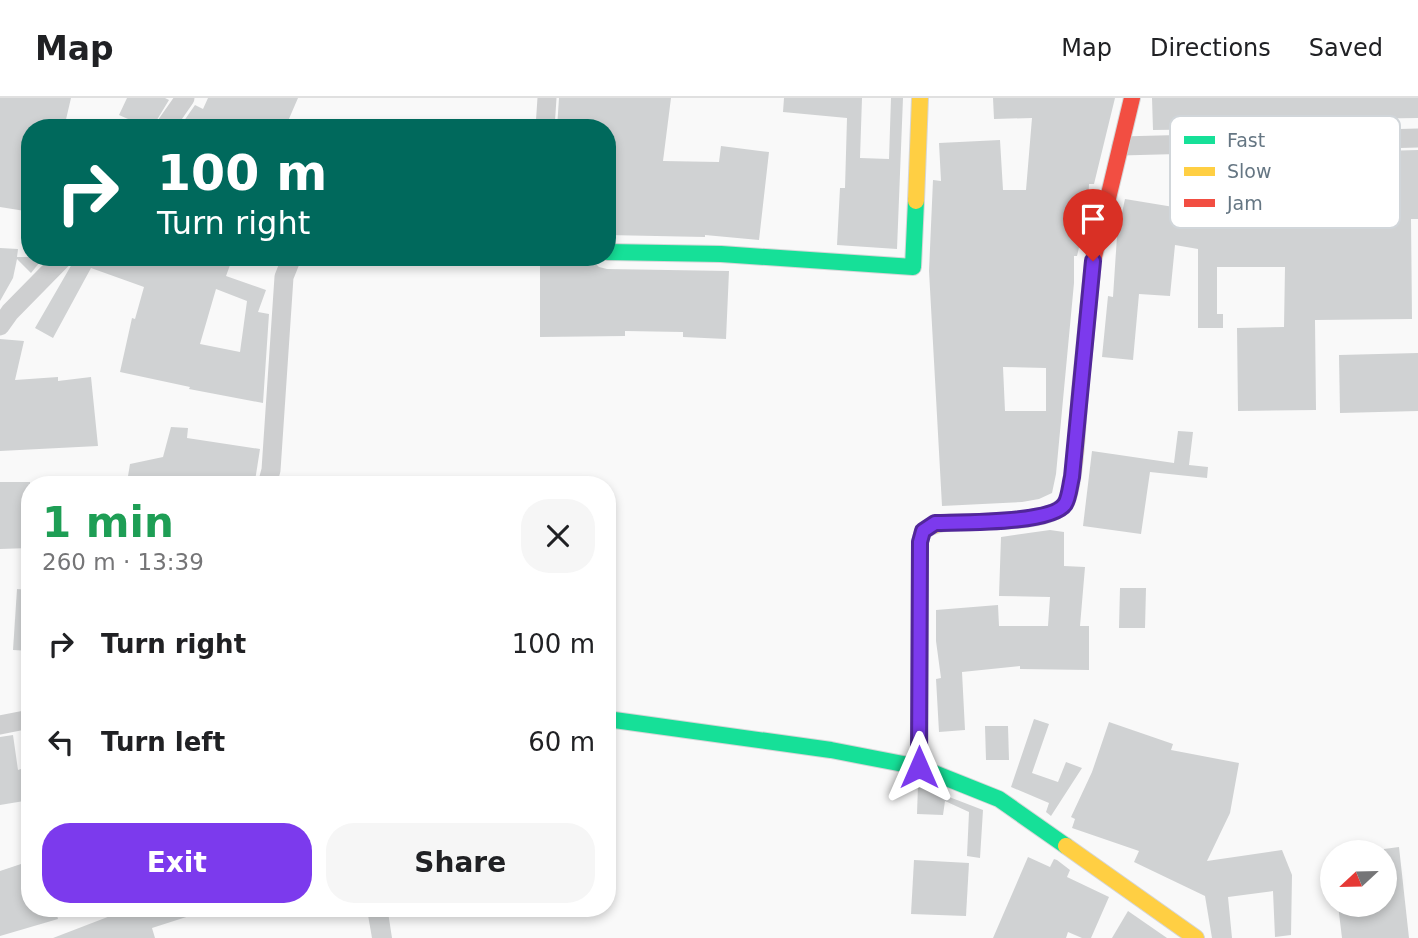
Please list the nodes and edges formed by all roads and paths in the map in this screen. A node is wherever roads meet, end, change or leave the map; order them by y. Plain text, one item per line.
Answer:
1 (185, 98) edge
2 (547, 98) edge
3 (920, 98) edge
4 (1132, 98) edge
5 (170, 119) edge
6 (546, 119) edge
7 (1400, 138) edge
8 (1418, 138) edge
9 (1170, 145) edge
10 (1121, 146) junction
11 (616, 252) edge
12 (55, 266) edge
13 (288, 266) edge
14 (0, 326) edge
15 (269, 476) edge
16 (616, 720) edge
17 (21, 721) edge
18 (0, 725) edge
19 (919, 767) junction
20 (1196, 938) edge

1 - 5 street
2 - 6 street
3 - 11 street
4 - 10 street
7 - 8 street
9 - 10 street
10 - 19 street
12 - 14 street
13 - 15 street
16 - 19 street
17 - 18 street
19 - 20 street

